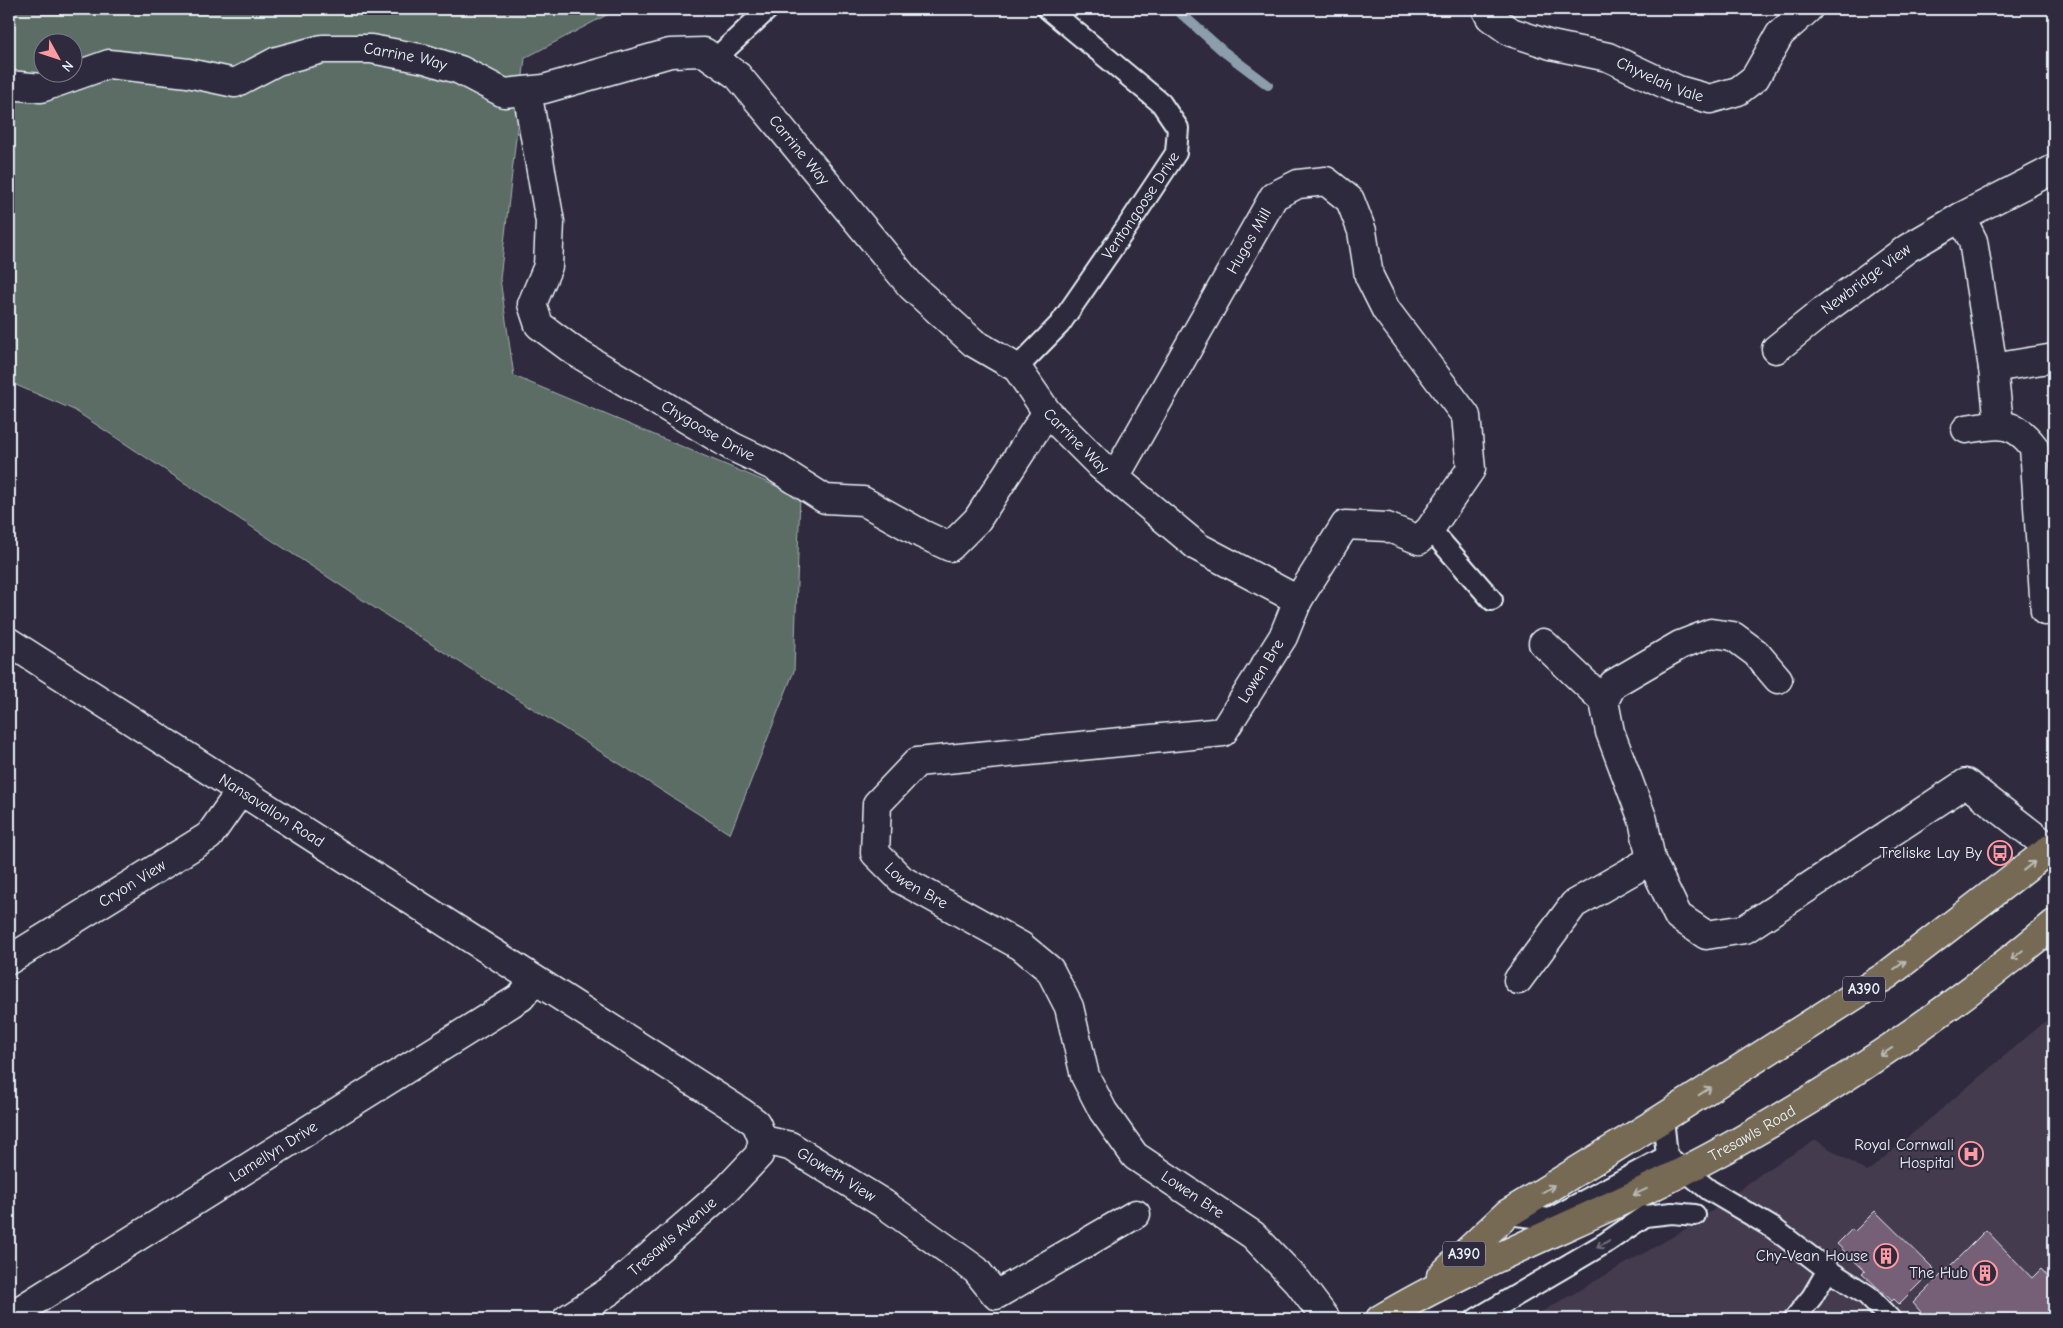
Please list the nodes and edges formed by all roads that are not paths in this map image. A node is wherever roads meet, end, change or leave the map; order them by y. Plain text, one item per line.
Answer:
1 (768, 9) edge
2 (1048, 9) edge
3 (1486, 9) edge
4 (1808, 9) edge
5 (714, 60) junction
6 (9, 85) edge
7 (528, 91) junction
8 (2054, 169) edge
9 (1962, 217) junction
10 (1776, 349) dead end
11 (2054, 358) edge
12 (1017, 368) junction
13 (1993, 368) junction
14 (1047, 412) junction
15 (1999, 424) junction
16 (1966, 429) dead end
17 (1115, 477) junction
18 (1430, 529) junction
19 (1298, 600) junction
20 (1492, 600) dead end
21 (2045, 611) dead end
22 (9, 642) edge
23 (1543, 643) dead end
24 (1778, 678) dead end
25 (1604, 701) junction
26 (240, 792) junction
27 (2052, 848) edge
28 (1651, 860) junction
29 (2054, 924) edge
30 (9, 960) edge
31 (534, 980) junction
32 (1518, 980) dead end
33 (1664, 1118) junction
34 (763, 1140) junction
35 (1675, 1164) junction
36 (1136, 1214) dead end
37 (1507, 1214) junction
38 (1695, 1215) dead end
39 (1828, 1270) junction
40 (1422, 1294) junction
41 (9, 1318) edge
42 (567, 1319) edge
43 (1326, 1319) edge
44 (1380, 1319) edge
45 (1476, 1319) edge
46 (1794, 1319) edge
47 (1890, 1319) edge

1 - 5 lane
2 - 12 lane, Ventongoose Drive
3 - 4 street, Chyvelah Vale
5 - 7 street, Carrine Way
5 - 12 street, Carrine Way
6 - 7 street, Carrine Way
7 - 14 street, Chygoose Drive
8 - 9 street, Newbridge View
9 - 10 street, Newbridge View
9 - 13 street
11 - 13 street
12 - 14 street, Carrine Way
13 - 15 street
14 - 17 street, Carrine Way
15 - 16 street
15 - 21 street
17 - 18 street, Hugos Mill
17 - 19 street, Carrine Way
18 - 19 street
18 - 20 lane
19 - 43 street, Lowen Bre
22 - 26 street, Nansavallon Road
23 - 25 street
24 - 25 street
25 - 28 street
26 - 30 street, Cryon View
26 - 31 street, Nansavallon Road
27 - 28 street
33 -> 27 highway, Tresawls Road / A390
28 - 32 street
29 -> 35 highway, Tresawls Road / A390
31 - 34 street
31 - 41 street, Lamellyn Drive
33 - 35 lane
37 -> 33 highway, Tresawls Road / A390
34 - 36 street, Gloweth View
34 - 42 street, Tresawls Avenue
35 - 37 lane, Tresawls Road
35 - 39 lane
35 -> 40 highway, Tresawls Road / A390
37 - 40 highway, Tresawls Road / A390
38 -> 45 lane
39 - 46 lane
39 - 47 lane
40 - 44 highway, Tresawls Road / A390

